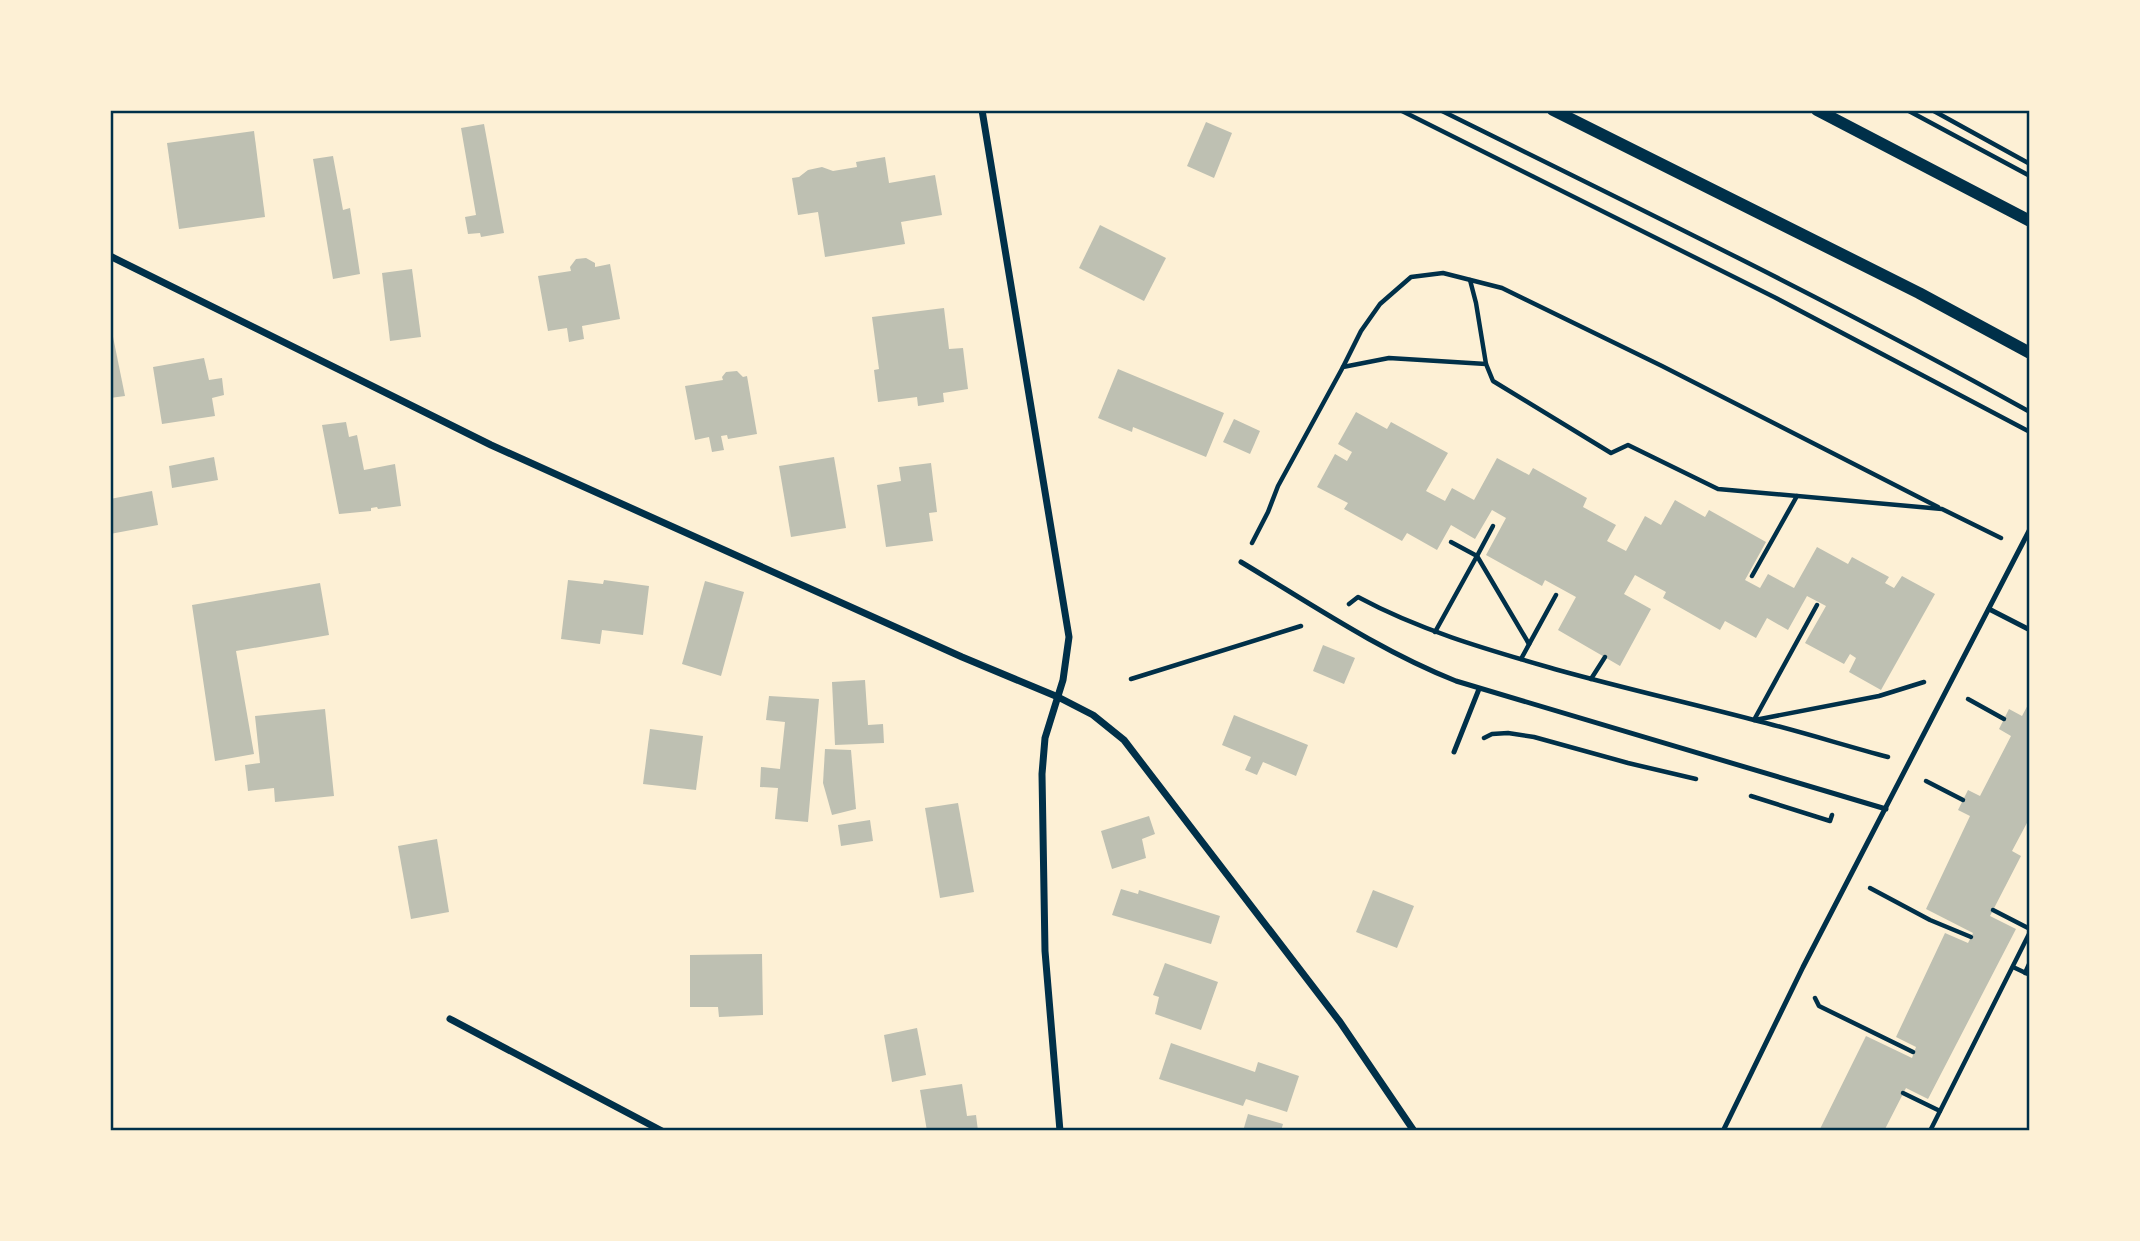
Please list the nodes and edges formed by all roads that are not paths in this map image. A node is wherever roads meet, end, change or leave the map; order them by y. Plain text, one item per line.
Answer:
1 (982, 110) edge
2 (1553, 110) edge
3 (1818, 110) edge
4 (2030, 221) edge
5 (110, 256) edge
6 (2030, 353) edge
7 (2030, 529) edge
8 (1241, 562) road end
9 (1989, 609) junction
10 (2030, 630) edge
11 (1479, 689) junction
12 (1058, 697) junction
13 (1454, 752) road end
14 (1886, 809) junction
15 (450, 1019) dead end
16 (662, 1131) edge
17 (1059, 1131) edge
18 (1414, 1131) edge
19 (1723, 1131) edge

1 - 12 street
2 - 6 street
3 - 4 street
5 - 12 street
7 - 9 lane
8 - 11 lane
9 - 10 lane
9 - 14 lane
11 - 13 lane
11 - 14 lane
12 - 17 street
12 - 18 street
14 - 19 lane
15 - 16 street

